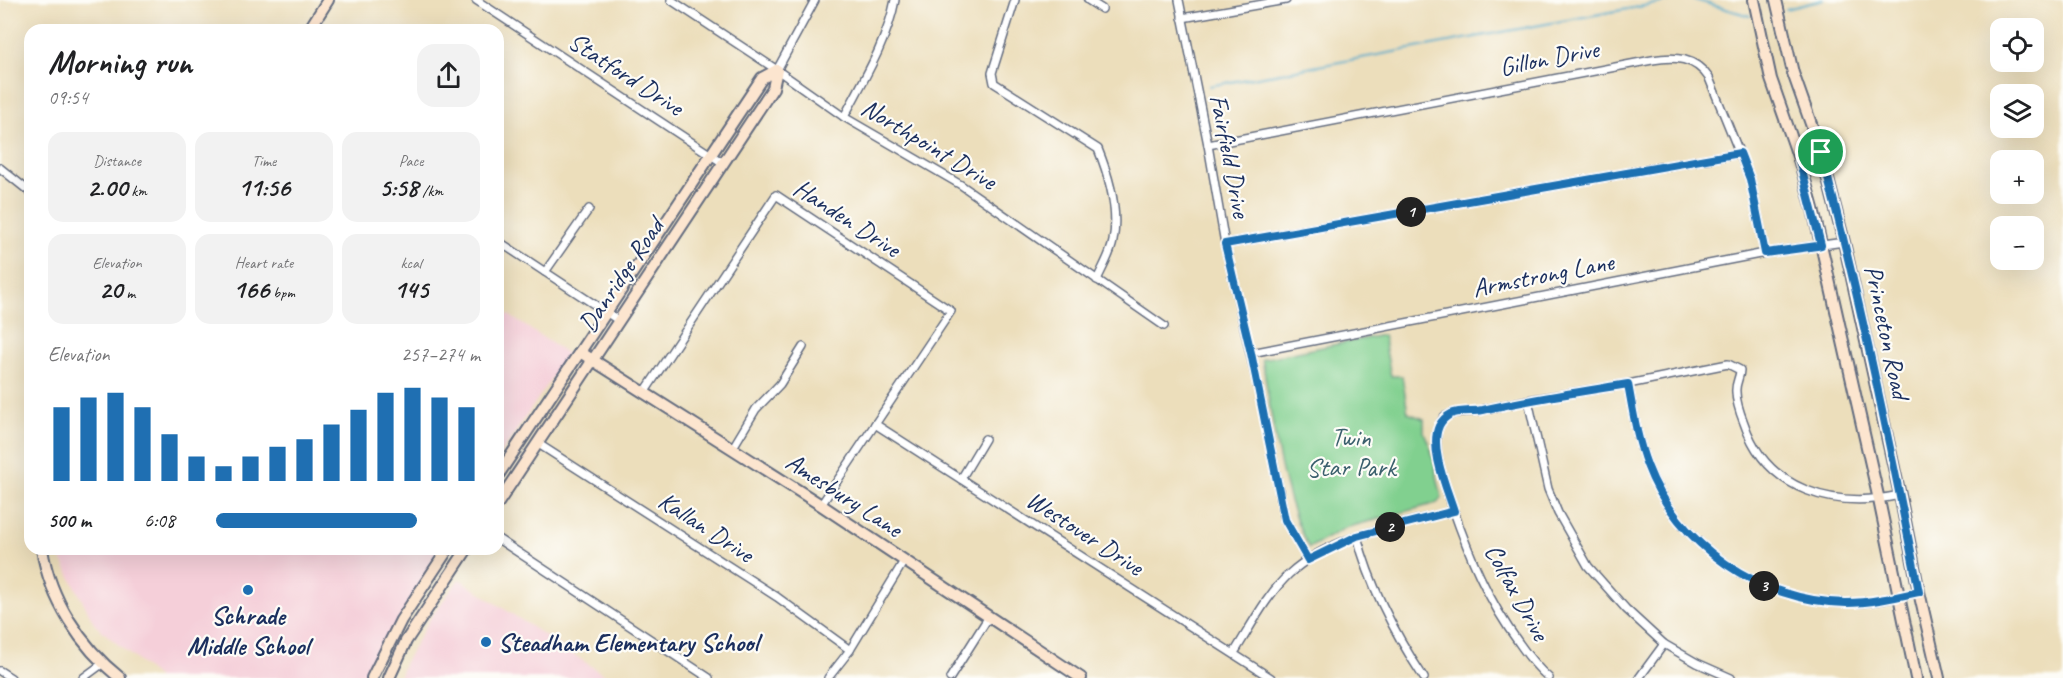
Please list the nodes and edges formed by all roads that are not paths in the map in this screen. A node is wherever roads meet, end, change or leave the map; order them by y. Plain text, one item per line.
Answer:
1 (328, 0) edge
2 (476, 0) edge
3 (815, 0) edge
4 (895, 0) edge
5 (1015, 0) edge
6 (1088, 0) edge
7 (1179, 0) edge
8 (1286, 0) edge
9 (1754, 0) edge
10 (1776, 0) edge
11 (674, 1) edge
12 (1101, 9) dead end
13 (1182, 18) junction
14 (313, 24) edge
15 (777, 70) junction
16 (844, 117) junction
17 (1208, 145) junction
18 (1821, 152) junction
19 (1740, 153) junction
20 (711, 155) junction
21 (1799, 159) junction
22 (723, 163) junction
23 (0, 168) edge
24 (24, 187) edge
25 (589, 209) dead end
26 (1844, 242) junction
27 (1225, 244) junction
28 (1821, 245) junction
29 (504, 246) edge
30 (1765, 253) junction
31 (545, 272) junction
32 (1097, 280) junction
33 (607, 313) junction
34 (618, 320) junction
35 (1164, 326) dead end
36 (803, 347) dead end
37 (580, 352) junction
38 (1251, 353) junction
39 (592, 359) junction
40 (1628, 384) junction
41 (644, 393) junction
42 (1528, 400) junction
43 (1881, 408) junction
44 (1859, 412) junction
45 (875, 424) junction
46 (986, 440) dead end
47 (537, 443) junction
48 (732, 449) junction
49 (504, 466) edge
50 (961, 479) junction
51 (504, 494) edge
52 (1900, 495) junction
53 (1879, 500) junction
54 (821, 505) junction
55 (1454, 511) junction
56 (1357, 536) junction
57 (504, 543) edge
58 (43, 555) edge
59 (444, 555) edge
60 (463, 555) edge
61 (1308, 560) junction
62 (904, 561) junction
63 (1919, 592) junction
64 (1898, 596) junction
65 (988, 618) junction
66 (1664, 644) junction
67 (850, 650) junction
68 (1234, 653) junction
69 (102, 664) junction
70 (0, 671) edge
71 (11, 678) edge
72 (83, 678) edge
73 (120, 678) edge
74 (372, 678) edge
75 (389, 678) edge
76 (709, 678) edge
77 (828, 678) edge
78 (950, 678) edge
79 (1081, 678) edge
80 (1271, 678) edge
81 (1424, 678) edge
82 (1549, 678) edge
83 (1639, 678) edge
84 (1731, 678) edge
85 (1916, 678) edge
86 (1939, 678) edge

1 - 14 street
2 - 20 street, Statford Drive
3 - 15 street, Danridge Road
4 - 16 street
5 - 32 street
6 - 12 street
7 - 13 street, Fairfield Drive
8 - 13 street
9 - 21 street, Princeton Road
10 - 18 street, Princeton Road
11 - 15 street, Northpoint Drive
13 - 17 street, Fairfield Drive
15 - 16 street, Northpoint Drive
15 - 20 street, Danridge Road
15 - 22 street, Danridge Road
16 - 32 street, Northpoint Drive
17 - 19 street, Gillon Drive
17 - 27 street, Fairfield Drive
18 - 21 street
18 - 26 street, Princeton Road
19 - 27 street
19 - 30 street, Gillon Drive
20 - 22 street, Statford Drive
20 - 33 street, Danridge Road
21 - 28 street, Princeton Road
22 - 34 street, Danridge Road
23 - 24 street
25 - 31 street
26 - 28 street, Armstrong Lane
26 - 43 street, Princeton Road
27 - 38 street, Fairfield Drive
28 - 30 street, Armstrong Lane
28 - 44 street, Princeton Road
29 - 31 street
30 - 38 street, Armstrong Lane
31 - 33 street
32 - 35 street, Northpoint Drive
33 - 34 street
33 - 37 street, Danridge Road
34 - 39 street, Danridge Road
36 - 48 street
37 - 39 street, Amesbury Lane
37 - 49 street, Danridge Road
38 - 61 street, Fairfield Drive
39 - 41 street, Amesbury Lane
39 - 47 street, Danridge Road
40 - 42 street
40 - 53 street
40 - 64 street
41 - 45 street, Handen Drive
41 - 48 street, Amesbury Lane
42 - 55 street, Colfax Drive
42 - 66 street
43 - 44 street
43 - 52 street, Princeton Road
44 - 53 street, Princeton Road
45 - 50 street, Westover Drive
45 - 54 street
46 - 50 street
47 - 51 street, Danridge Road
47 - 67 street, Kallan Drive
48 - 54 street, Amesbury Lane
50 - 68 street, Westover Drive
52 - 53 street
52 - 63 street, Princeton Road
53 - 64 street, Princeton Road
54 - 62 street, Amesbury Lane
55 - 56 street
55 - 82 street, Colfax Drive
56 - 61 street
56 - 81 street
57 - 76 street
58 - 69 street
59 - 74 street
60 - 75 street
61 - 68 street
62 - 65 street, Amesbury Lane
62 - 67 street
63 - 64 street
63 - 86 street, Princeton Road
64 - 85 street, Princeton Road
65 - 78 street
65 - 79 street, Amesbury Lane
66 - 83 street
66 - 84 street
67 - 77 street
68 - 80 street, Westover Drive
69 - 72 street
69 - 73 street
70 - 71 street

